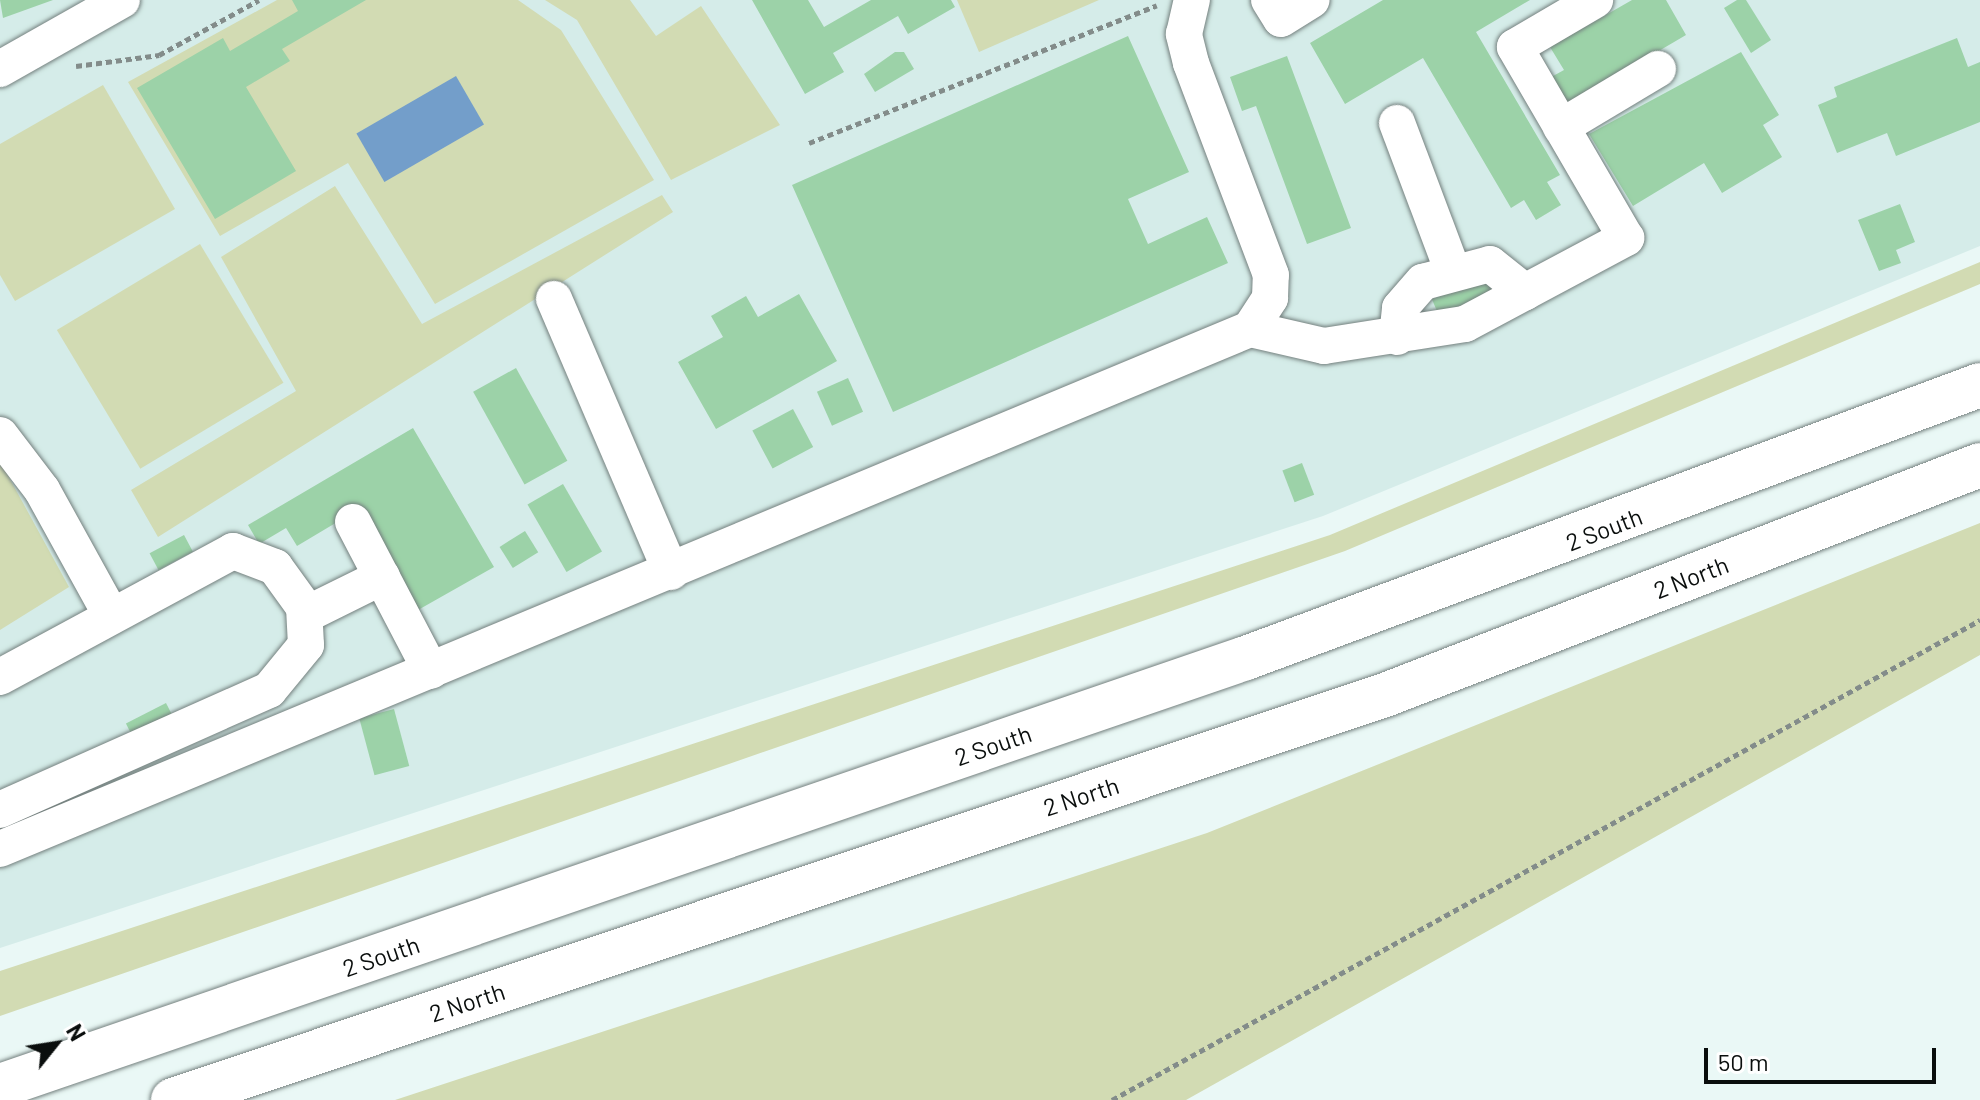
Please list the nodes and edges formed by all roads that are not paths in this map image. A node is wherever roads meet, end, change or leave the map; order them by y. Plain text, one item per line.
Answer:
1 (1192, 0) edge
2 (1269, 0) edge
3 (1311, 0) edge
4 (1595, 0) edge
5 (106, 4) edge
6 (0, 69) edge
7 (1658, 69) dead end
8 (1397, 123) dead end
9 (1561, 127) junction
10 (1453, 272) junction
11 (1525, 292) junction
12 (554, 299) dead end
13 (1250, 329) junction
14 (1397, 337) junction
15 (1980, 383) edge
16 (0, 435) edge
17 (1980, 465) edge
18 (353, 522) dead end
19 (671, 572) junction
20 (382, 577) junction
21 (111, 615) junction
22 (305, 615) junction
23 (431, 671) junction
24 (0, 677) edge
25 (0, 810) edge
26 (0, 849) edge
27 (0, 1086) edge
28 (173, 1100) edge

1 - 13 street
2 - 3 street
4 - 9 street
5 - 6 street
7 - 9 street
8 - 10 street
9 - 11 street
10 - 11 street
10 - 14 street
11 - 14 street
12 - 19 street
13 - 14 street
13 - 19 street
15 - 27 highway, 2 South
16 - 21 street
17 - 28 highway, 2 North
18 - 20 street
19 - 23 street
20 - 22 street
20 - 23 street
21 - 22 street
21 - 24 street
22 - 25 street
23 - 26 street

